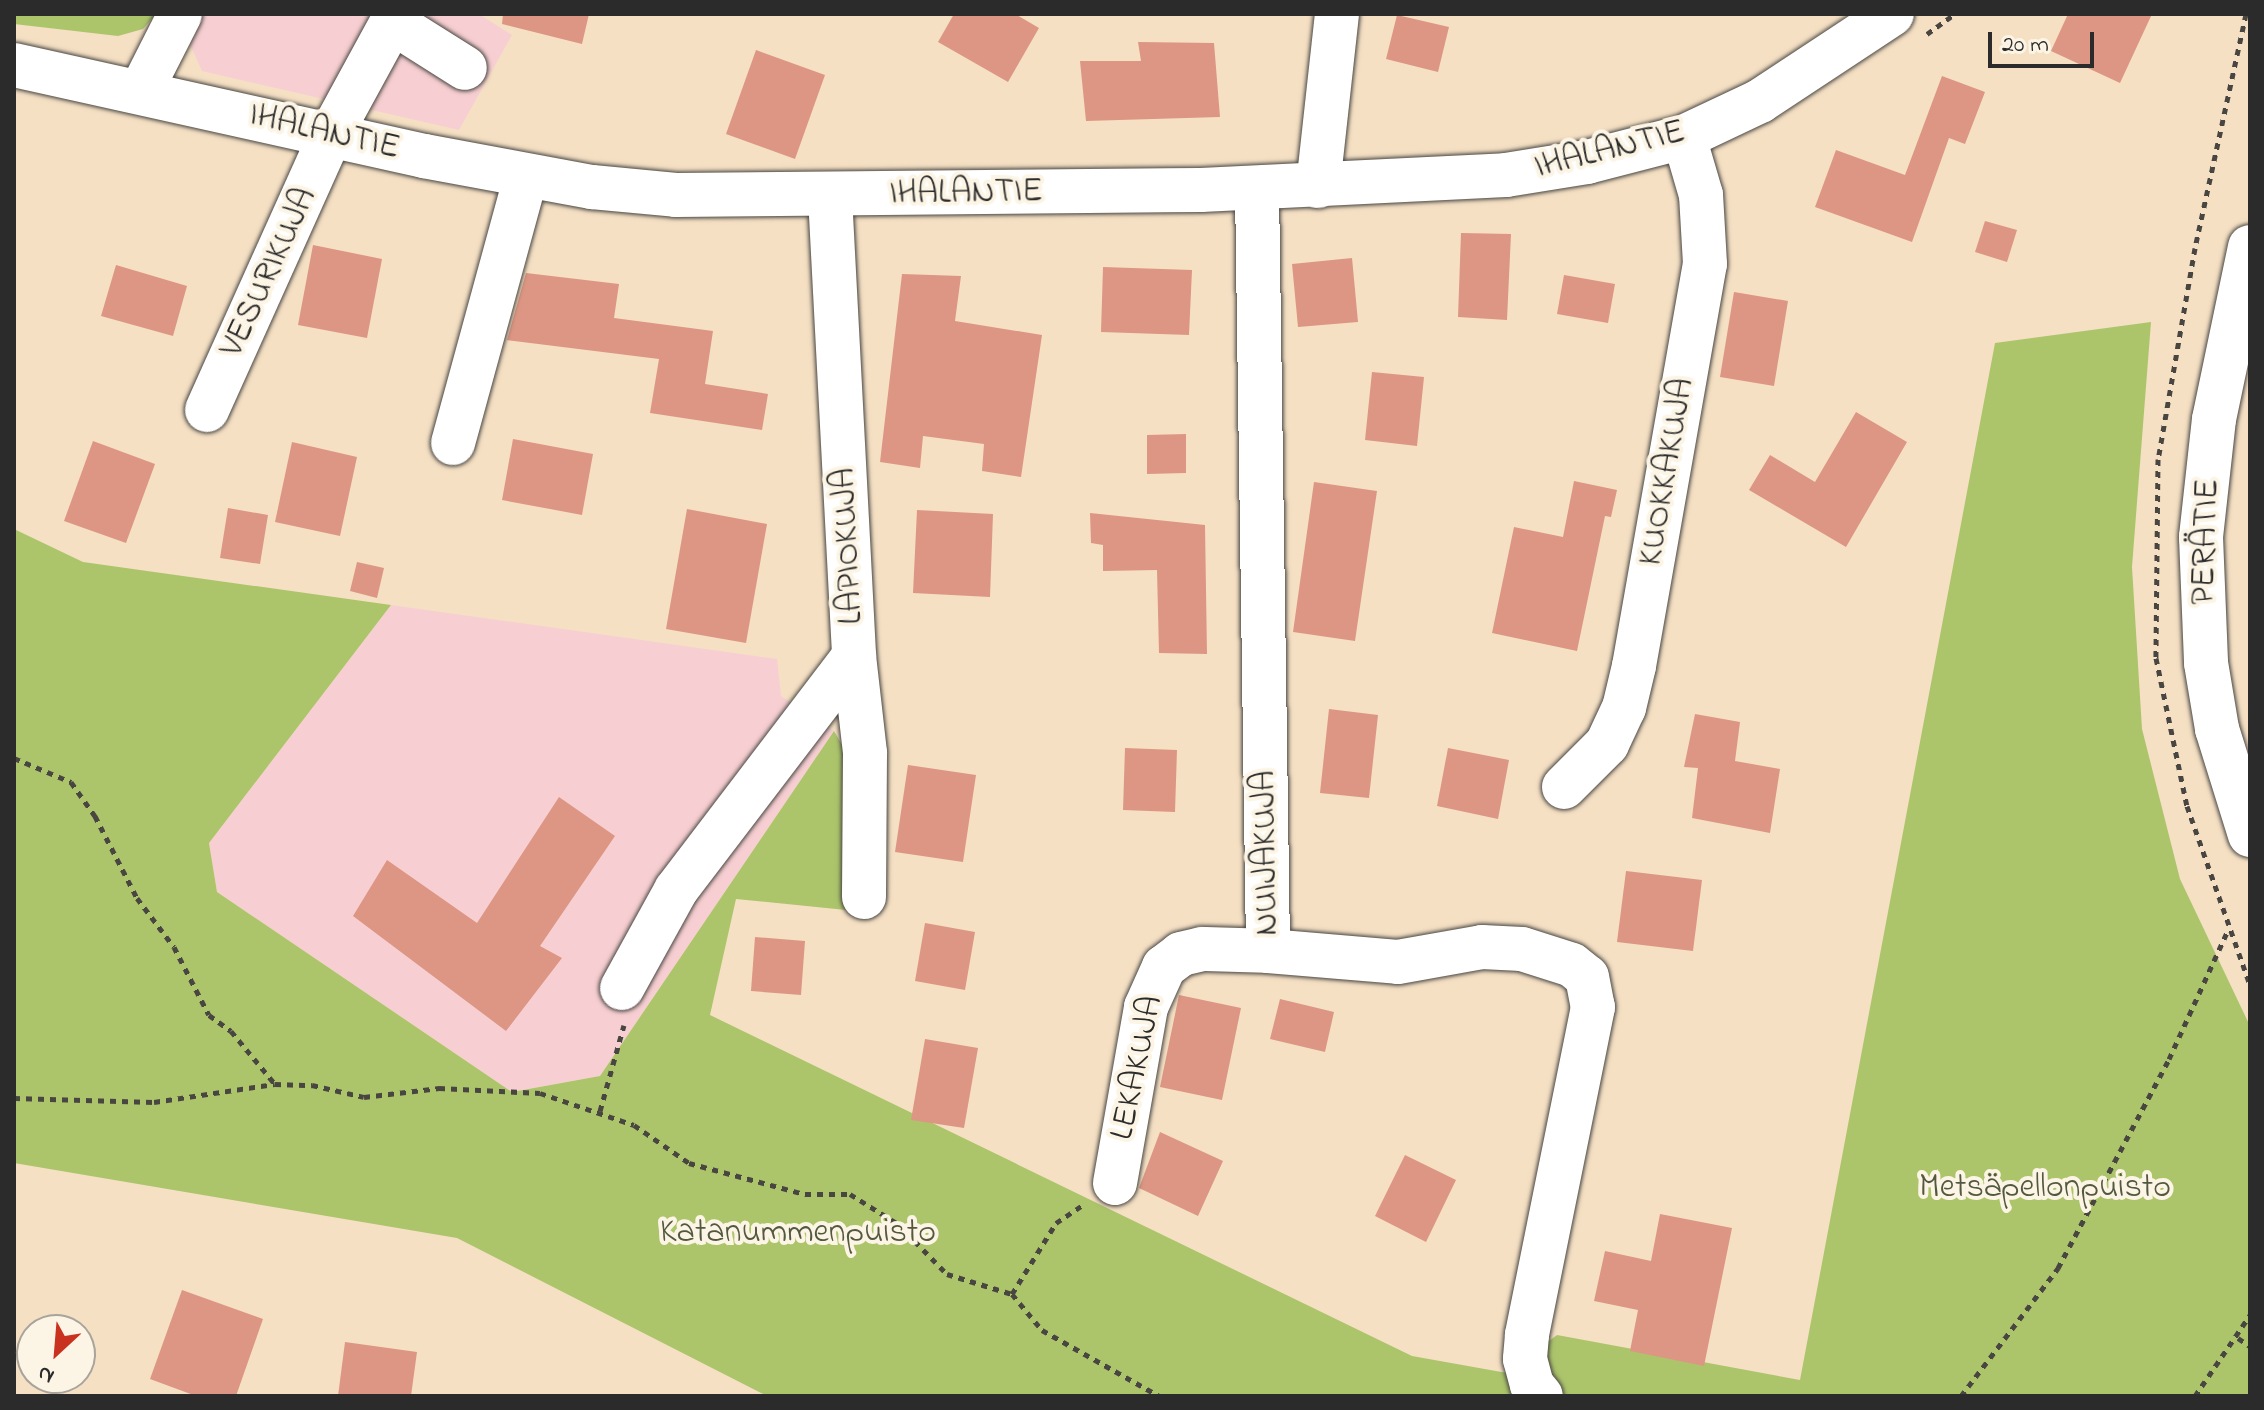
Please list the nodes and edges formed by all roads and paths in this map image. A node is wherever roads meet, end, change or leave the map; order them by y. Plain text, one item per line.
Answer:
1 (180, 14) edge
2 (1337, 14) edge
3 (1892, 14) edge
4 (2246, 14) edge
5 (14, 65) edge
6 (465, 68) dead end
7 (141, 91) junction
8 (331, 134) junction
9 (1684, 137) junction
10 (526, 177) junction
11 (1318, 186) junction
12 (1257, 188) junction
13 (830, 196) junction
14 (2250, 247) edge
15 (207, 410) dead end
16 (453, 443) dead end
17 (2158, 459) dead end
18 (854, 656) junction
19 (14, 758) edge
20 (1564, 787) dead end
21 (2250, 835) edge
22 (864, 897) dead end
23 (2228, 929) dead end
24 (1268, 951) junction
25 (622, 988) joint
26 (275, 1084) junction
27 (14, 1098) edge
28 (600, 1111) junction
29 (1115, 1183) joint
30 (1012, 1294) junction
31 (2250, 1315) edge
32 (2237, 1338) junction
33 (2250, 1346) edge
34 (1159, 1396) edge
35 (1541, 1396) edge
36 (1961, 1396) edge
37 (2195, 1396) edge

1 - 7 street
2 - 11 street
3 - 9 street, IHALANTIE
4 - 17 path
5 - 7 street, IHALANTIE
6 - 8 street, VESURIKUJA
7 - 8 street, IHALANTIE
8 - 10 street, IHALANTIE
8 - 15 street, VESURIKUJA
9 - 11 street, IHALANTIE
9 - 20 street, KUOKKAKUJA
10 - 13 street, IHALANTIE
10 - 16 street
11 - 12 street, IHALANTIE
12 - 13 street, IHALANTIE
12 - 24 street, NUIJAKUJA
13 - 18 street, LAPIOKUJA
14 - 21 street, PERÄTIE
18 - 22 street, LAPIOKUJA
18 - 25 street
19 - 26 path
23 - 36 path
24 - 29 street, LEKAKUJA
24 - 35 street, NUIJAKUJA
25 - 28 path
26 - 27 path
26 - 28 path
28 - 30 path
29 - 30 path
30 - 34 path
31 - 32 path
32 - 33 path
32 - 37 path

